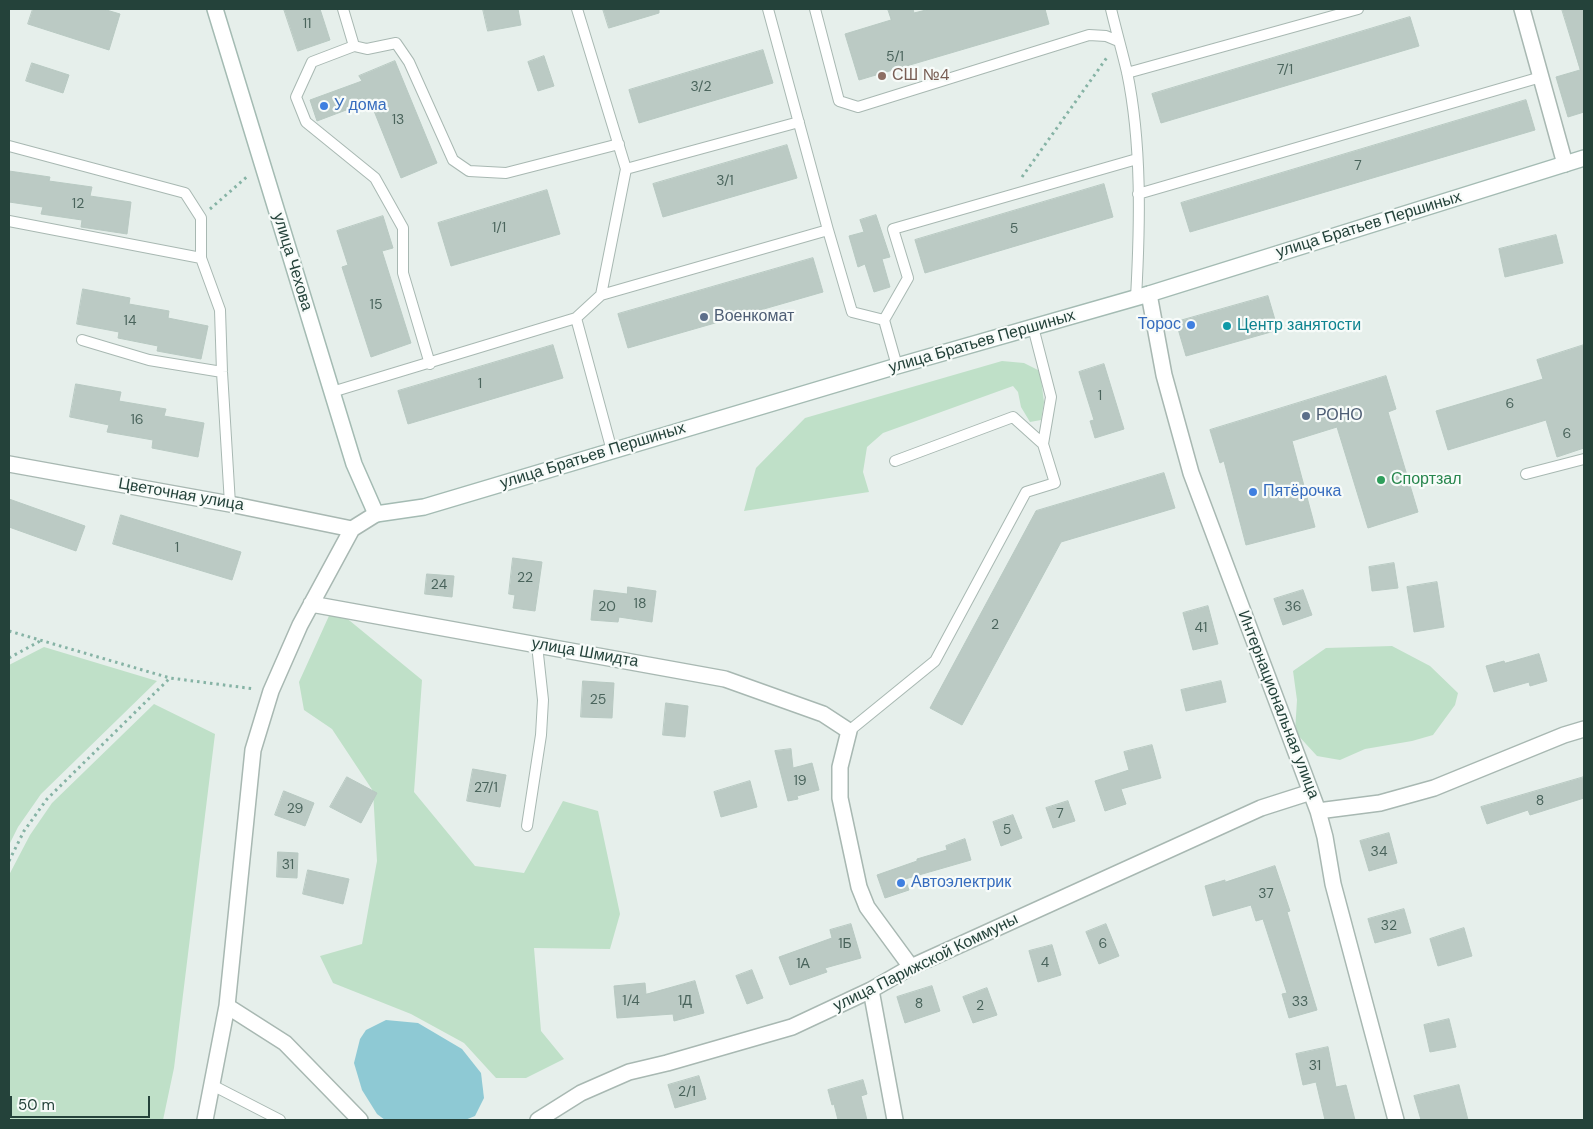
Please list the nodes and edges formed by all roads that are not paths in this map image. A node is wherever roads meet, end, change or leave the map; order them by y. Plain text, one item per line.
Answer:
1 (215, 9) edge
2 (343, 9) edge
3 (577, 9) edge
4 (768, 9) edge
5 (815, 9) edge
6 (1111, 9) edge
7 (1358, 9) edge
8 (1522, 9) edge
9 (1118, 41) junction
10 (354, 46) junction
11 (1127, 72) junction
12 (1541, 77) junction
13 (799, 122) junction
14 (619, 144) junction
15 (9, 146) edge
16 (1584, 158) edge
17 (1136, 159) junction
18 (1565, 164) junction
19 (626, 169) junction
20 (1138, 194) junction
21 (9, 221) edge
22 (828, 230) junction
23 (201, 258) junction
24 (601, 296) junction
25 (1143, 296) junction
26 (576, 318) junction
27 (884, 320) junction
28 (1033, 327) junction
29 (82, 340) dead end
30 (430, 364) junction
31 (897, 366) junction
32 (222, 372) junction
33 (332, 392) junction
34 (1043, 444) junction
35 (612, 451) junction
36 (1584, 459) edge
37 (895, 461) dead end
38 (9, 464) edge
39 (1526, 474) dead end
40 (230, 504) junction
41 (376, 514) junction
42 (352, 529) junction
43 (311, 604) junction
44 (538, 645) junction
45 (1584, 729) edge
46 (849, 731) junction
47 (1311, 792) junction
48 (1318, 811) junction
49 (527, 826) dead end
50 (910, 967) junction
51 (870, 990) junction
52 (227, 1006) junction
53 (212, 1085) junction
54 (205, 1120) edge
55 (280, 1120) edge
56 (360, 1120) edge
57 (538, 1120) edge
58 (895, 1120) edge
59 (1396, 1120) edge

1 - 33 street, улица Чехова
2 - 10 lane
3 - 14 lane
4 - 13 lane
5 - 9 lane
6 - 9 lane
7 - 11 lane
8 - 12 street
9 - 11 lane
10 - 14 lane
10 - 30 lane
11 - 17 lane
12 - 18 street
12 - 20 lane
13 - 19 lane
13 - 22 lane
14 - 19 lane
15 - 23 lane
16 - 18 street, улица Братьев Першиных
17 - 20 lane
17 - 27 lane
18 - 25 street, улица Братьев Першиных
19 - 24 lane
20 - 25 lane
21 - 23 lane
22 - 24 lane
22 - 27 lane
23 - 32 lane
24 - 26 lane
25 - 28 street, улица Братьев Першиных
25 - 47 street, Интернациональная улица
26 - 30 lane
26 - 35 lane
27 - 31 lane
28 - 31 street, улица Братьев Першиных
28 - 34 lane
29 - 32 lane
30 - 33 lane
31 - 35 street, улица Братьев Першиных
32 - 40 lane
33 - 41 street, улица Чехова
34 - 37 lane
34 - 46 lane
35 - 41 street, улица Братьев Першиных
36 - 39 lane
38 - 40 street, Цветочная улица
40 - 42 street, Цветочная улица
41 - 42 street
42 - 43 street
43 - 44 street, улица Шмидта
43 - 52 street
44 - 46 street, улица Шмидта
44 - 49 lane
45 - 48 street
46 - 50 street
47 - 48 street, Интернациональная улица
47 - 50 street, улица Парижской Коммуны
48 - 59 street, Интернациональная улица
50 - 51 street, улица Парижской Коммуны
51 - 57 street, улица Парижской Коммуны
51 - 58 street
52 - 53 street
52 - 56 street
53 - 54 street
53 - 55 lane

